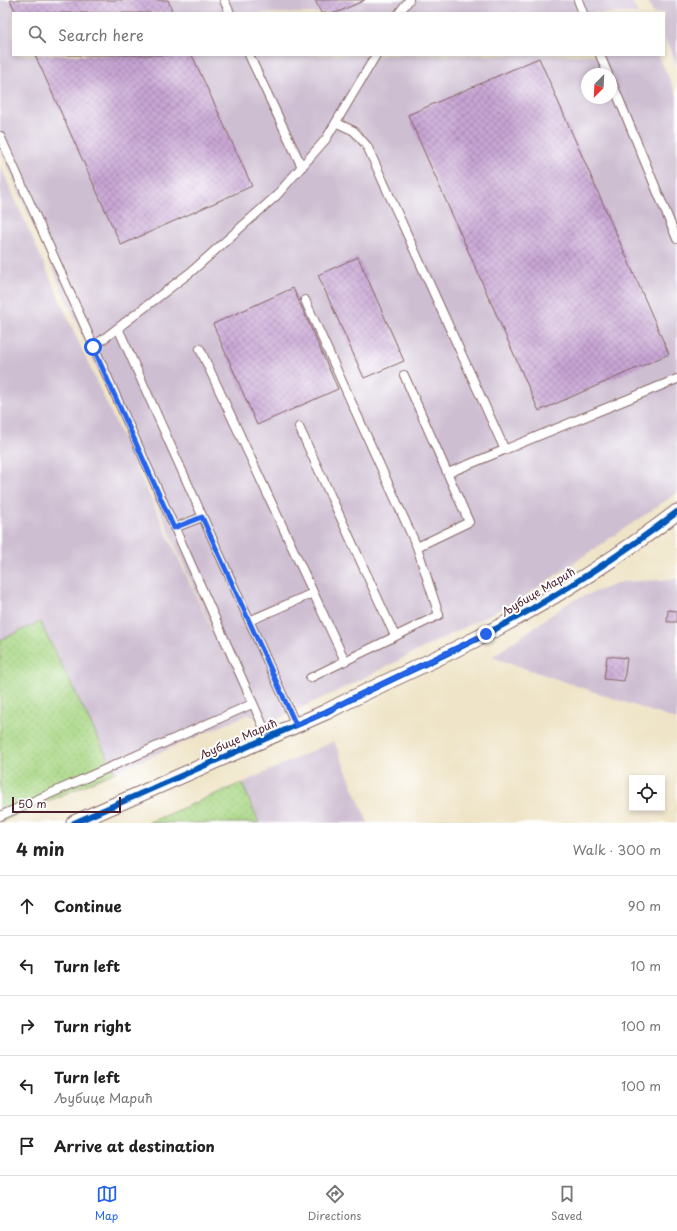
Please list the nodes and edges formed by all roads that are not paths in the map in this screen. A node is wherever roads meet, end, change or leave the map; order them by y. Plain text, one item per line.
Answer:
1 (224, 0) edge
2 (409, 0) edge
3 (578, 0) edge
4 (230, 12) edge
5 (400, 12) edge
6 (583, 12) edge
7 (249, 56) edge
8 (375, 56) edge
9 (600, 56) edge
10 (605, 68) edge
11 (617, 94) edge
12 (337, 122) junction
13 (0, 136) edge
14 (302, 167) junction
15 (677, 238) edge
16 (305, 300) dead end
17 (118, 328) junction
18 (93, 347) junction
19 (200, 350) dead end
20 (404, 375) dead end
21 (677, 379) edge
22 (299, 427) dead end
23 (505, 450) junction
24 (448, 472) junction
25 (677, 512) edge
26 (202, 517) junction
27 (174, 528) junction
28 (417, 547) junction
29 (313, 593) junction
30 (250, 621) junction
31 (395, 636) junction
32 (345, 661) junction
33 (310, 678) dead end
34 (252, 704) junction
35 (296, 725) junction
36 (268, 737) junction
37 (0, 816) edge
38 (76, 823) edge

1 - 4 lane
2 - 5 lane
3 - 6 lane
7 - 14 lane
8 - 12 lane
9 - 10 lane
11 - 15 lane
12 - 14 lane
12 - 23 lane
13 - 18 lane
14 - 17 lane
16 - 28 lane
17 - 18 lane
17 - 26 lane
18 - 27 lane
19 - 29 lane
20 - 24 lane
21 - 23 lane
22 - 31 lane
23 - 24 lane
24 - 28 lane
25 - 35 street, Љубице Марић
26 - 27 lane
26 - 30 lane
27 - 34 lane
28 - 31 lane
29 - 30 lane
29 - 32 lane
30 - 35 lane
31 - 32 lane
32 - 33 lane
34 - 36 lane
34 - 37 lane
35 - 36 street, Љубице Марић
36 - 38 street, Љубице Марић

